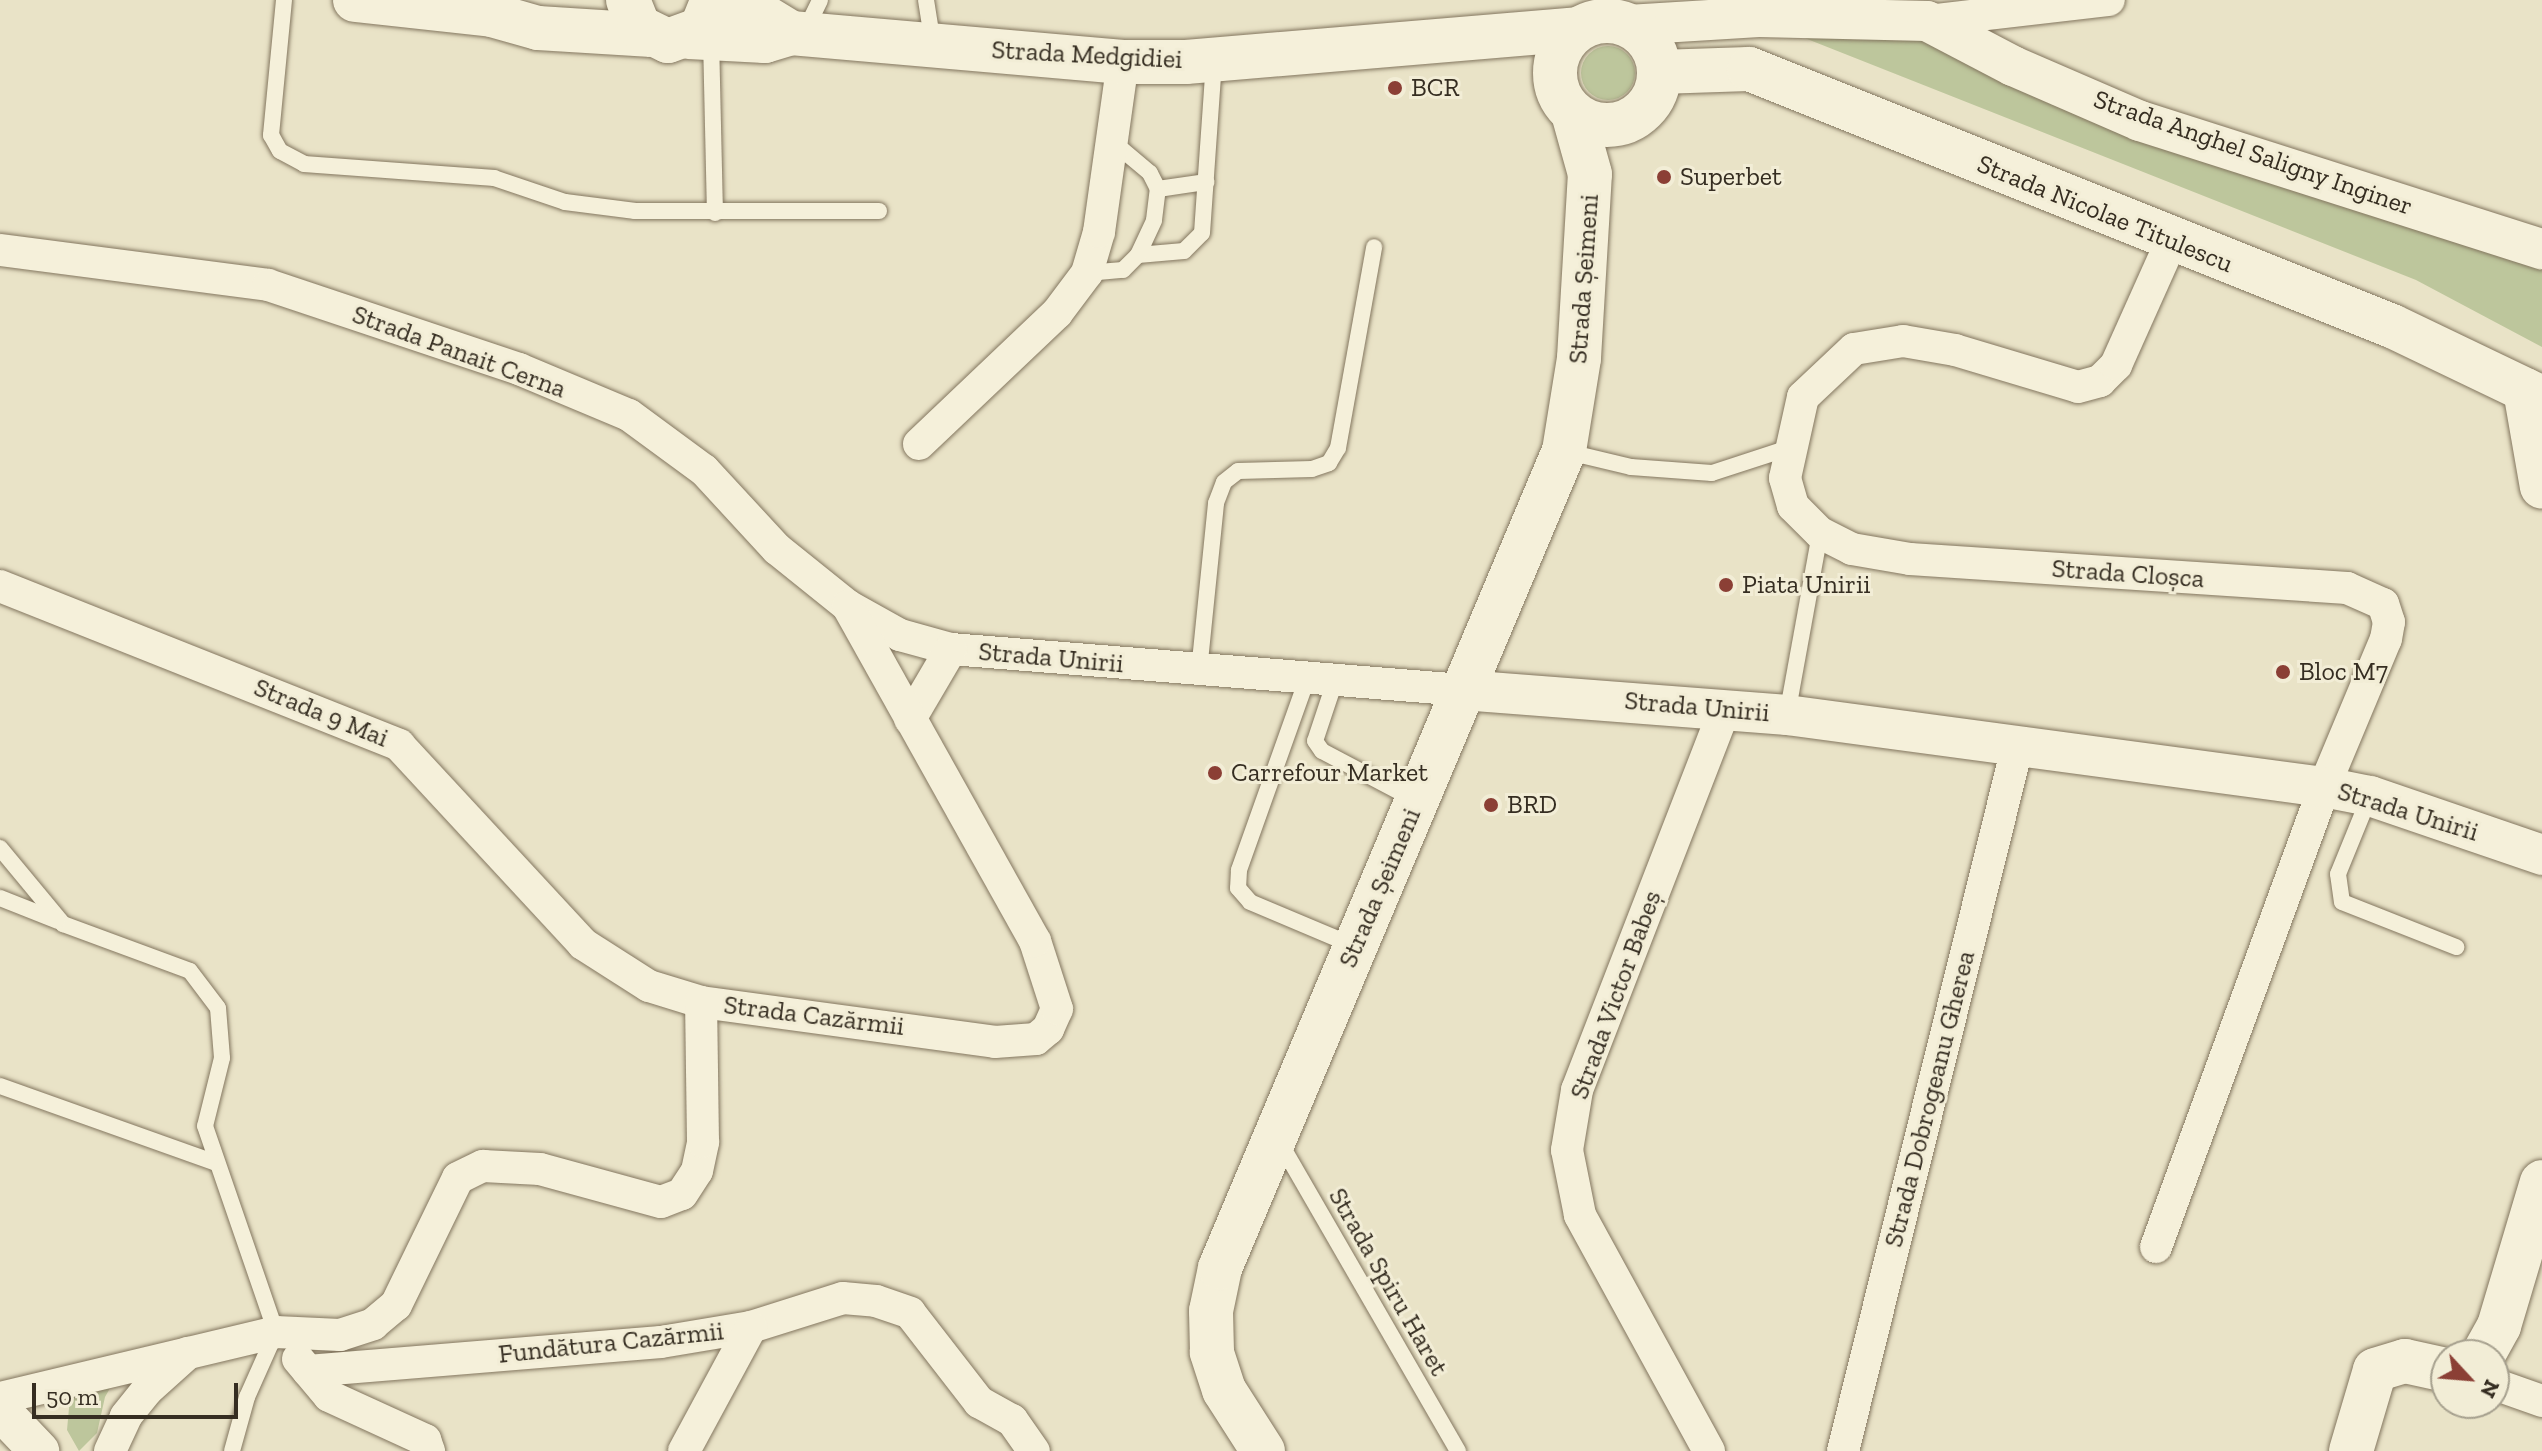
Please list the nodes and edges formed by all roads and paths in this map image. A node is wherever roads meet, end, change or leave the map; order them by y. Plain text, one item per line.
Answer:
1 (284, 0) edge
2 (355, 0) edge
3 (563, 0) edge
4 (926, 0) edge
5 (2109, 0) edge
6 (492, 15) junction
7 (691, 18) edge
8 (1927, 21) junction
9 (805, 23) edge
10 (1628, 25) junction
11 (1578, 29) junction
12 (1478, 37) junction
13 (933, 46) junction
14 (1214, 59) junction
15 (1123, 62) junction
16 (1659, 72) junction
17 (1566, 102) junction
18 (1629, 121) junction
19 (1112, 141) junction
20 (1590, 174) junction
21 (1206, 182) junction
22 (1158, 189) junction
23 (879, 211) dead end
24 (715, 213) junction
25 (2171, 242) junction
26 (1374, 247) dead end
27 (2542, 249) edge
28 (0, 250) edge
29 (1138, 255) junction
30 (1087, 273) junction
31 (2533, 394) edge
32 (919, 444) dead end
33 (1789, 448) junction
34 (1564, 451) junction
35 (2542, 487) edge
36 (1820, 533) junction
37 (0, 586) edge
38 (848, 606) junction
39 (951, 649) junction
40 (1199, 671) junction
41 (1321, 680) junction
42 (1463, 690) junction
43 (1725, 709) junction
44 (1787, 715) junction
45 (910, 719) junction
46 (2017, 748) junction
47 (2324, 787) junction
48 (2370, 796) junction
49 (1417, 801) junction
50 (0, 848) edge
51 (2542, 855) edge
52 (0, 898) edge
53 (63, 924) junction
54 (1356, 947) junction
55 (2456, 947) dead end
56 (701, 1002) junction
57 (0, 1086) edge
58 (1277, 1138) junction
59 (216, 1163) junction
60 (2542, 1182) edge
61 (2156, 1247) dead end
62 (751, 1327) junction
63 (276, 1332) junction
64 (2492, 1339) edge
65 (193, 1348) junction
66 (2430, 1366) edge
67 (308, 1371) junction
68 (2510, 1390) edge
69 (0, 1398) edge
70 (2542, 1401) edge
71 (0, 1410) edge
72 (39, 1451) edge
73 (110, 1451) edge
74 (232, 1451) edge
75 (429, 1451) edge
76 (684, 1451) edge
77 (1034, 1451) edge
78 (1263, 1451) edge
79 (1458, 1451) edge
80 (1709, 1451) edge
81 (1843, 1451) edge
82 (2351, 1451) edge

1 - 24 lane
2 - 6 main road, Strada Medgidiei
3 - 6 main road, Strada Medgidiei
4 - 13 lane
5 - 8 street
6 - 7 main road, Strada Medgidiei
7 - 9 main road, Strada Medgidiei
7 - 24 lane
8 - 10 street
8 - 27 street, Strada Anghel Saligny Inginer
9 - 13 main road, Strada Medgidiei
10 - 11 main road
10 - 16 main road
11 - 12 main road, Strada Medgidiei
11 - 17 main road
12 - 14 main road, Strada Medgidiei
12 - 17 main road
13 - 15 main road, Strada Medgidiei
14 - 15 main road, Strada Medgidiei
14 - 21 lane
15 - 19 street
16 - 18 main road
16 - 25 main road, Strada Nicolae Titulescu
17 - 18 main road
17 - 20 main road, Strada Șeimeni
18 - 20 main road, Strada Șeimeni
19 - 22 lane
19 - 30 street
20 - 34 main road, Strada Șeimeni
21 - 22 lane
21 - 29 lane
22 - 29 lane
23 - 24 lane
25 - 31 main road, Strada Nicolae Titulescu
25 - 33 street, Strada Cloșca
26 - 40 lane
28 - 38 street, Strada Panait Cerna
29 - 30 lane
30 - 32 street
31 - 35 main road
33 - 34 lane
33 - 36 street, Strada Cloșca
34 - 42 main road, Strada Șeimeni
36 - 44 lane
36 - 47 street, Strada Cloșca
37 - 56 street, Strada 9 Mai
38 - 39 street, Strada Unirii
38 - 45 street, Strada Cazărmii
39 - 40 street, Strada Unirii
39 - 45 street
40 - 41 street, Strada Unirii
41 - 42 street, Strada Unirii
41 - 49 lane
41 - 54 lane
42 - 43 street, Strada Unirii
42 - 49 main road, Strada Șeimeni
43 - 44 street, Strada Unirii
43 - 80 street, Strada Victor Babeș
44 - 46 street, Strada Unirii
45 - 56 street, Strada Cazărmii
46 - 47 street, Strada Unirii
46 - 81 street, Strada Dobrogeanu Gherea
47 - 48 street, Strada Unirii
47 - 61 street, Strada Cloșca
48 - 51 street, Strada Unirii
48 - 55 lane
49 - 54 main road, Strada Șeimeni
50 - 53 lane
52 - 53 lane
53 - 59 lane
54 - 58 main road, Strada Șeimeni
56 - 63 street, Strada Cazărmii
57 - 59 lane
58 - 78 main road, Strada Șeimeni
58 - 79 lane, Strada Spiru Haret
59 - 63 lane
60 - 64 main road
62 - 67 street, Fundătura Cazărmii
62 - 76 street
62 - 77 street, Fundătura Cazărmii
63 - 65 street, Strada Cazărmii
63 - 67 street
63 - 74 lane
65 - 69 street, Strada Cazărmii
65 - 73 street
66 - 82 main road
67 - 75 street
68 - 70 street
71 - 72 street

